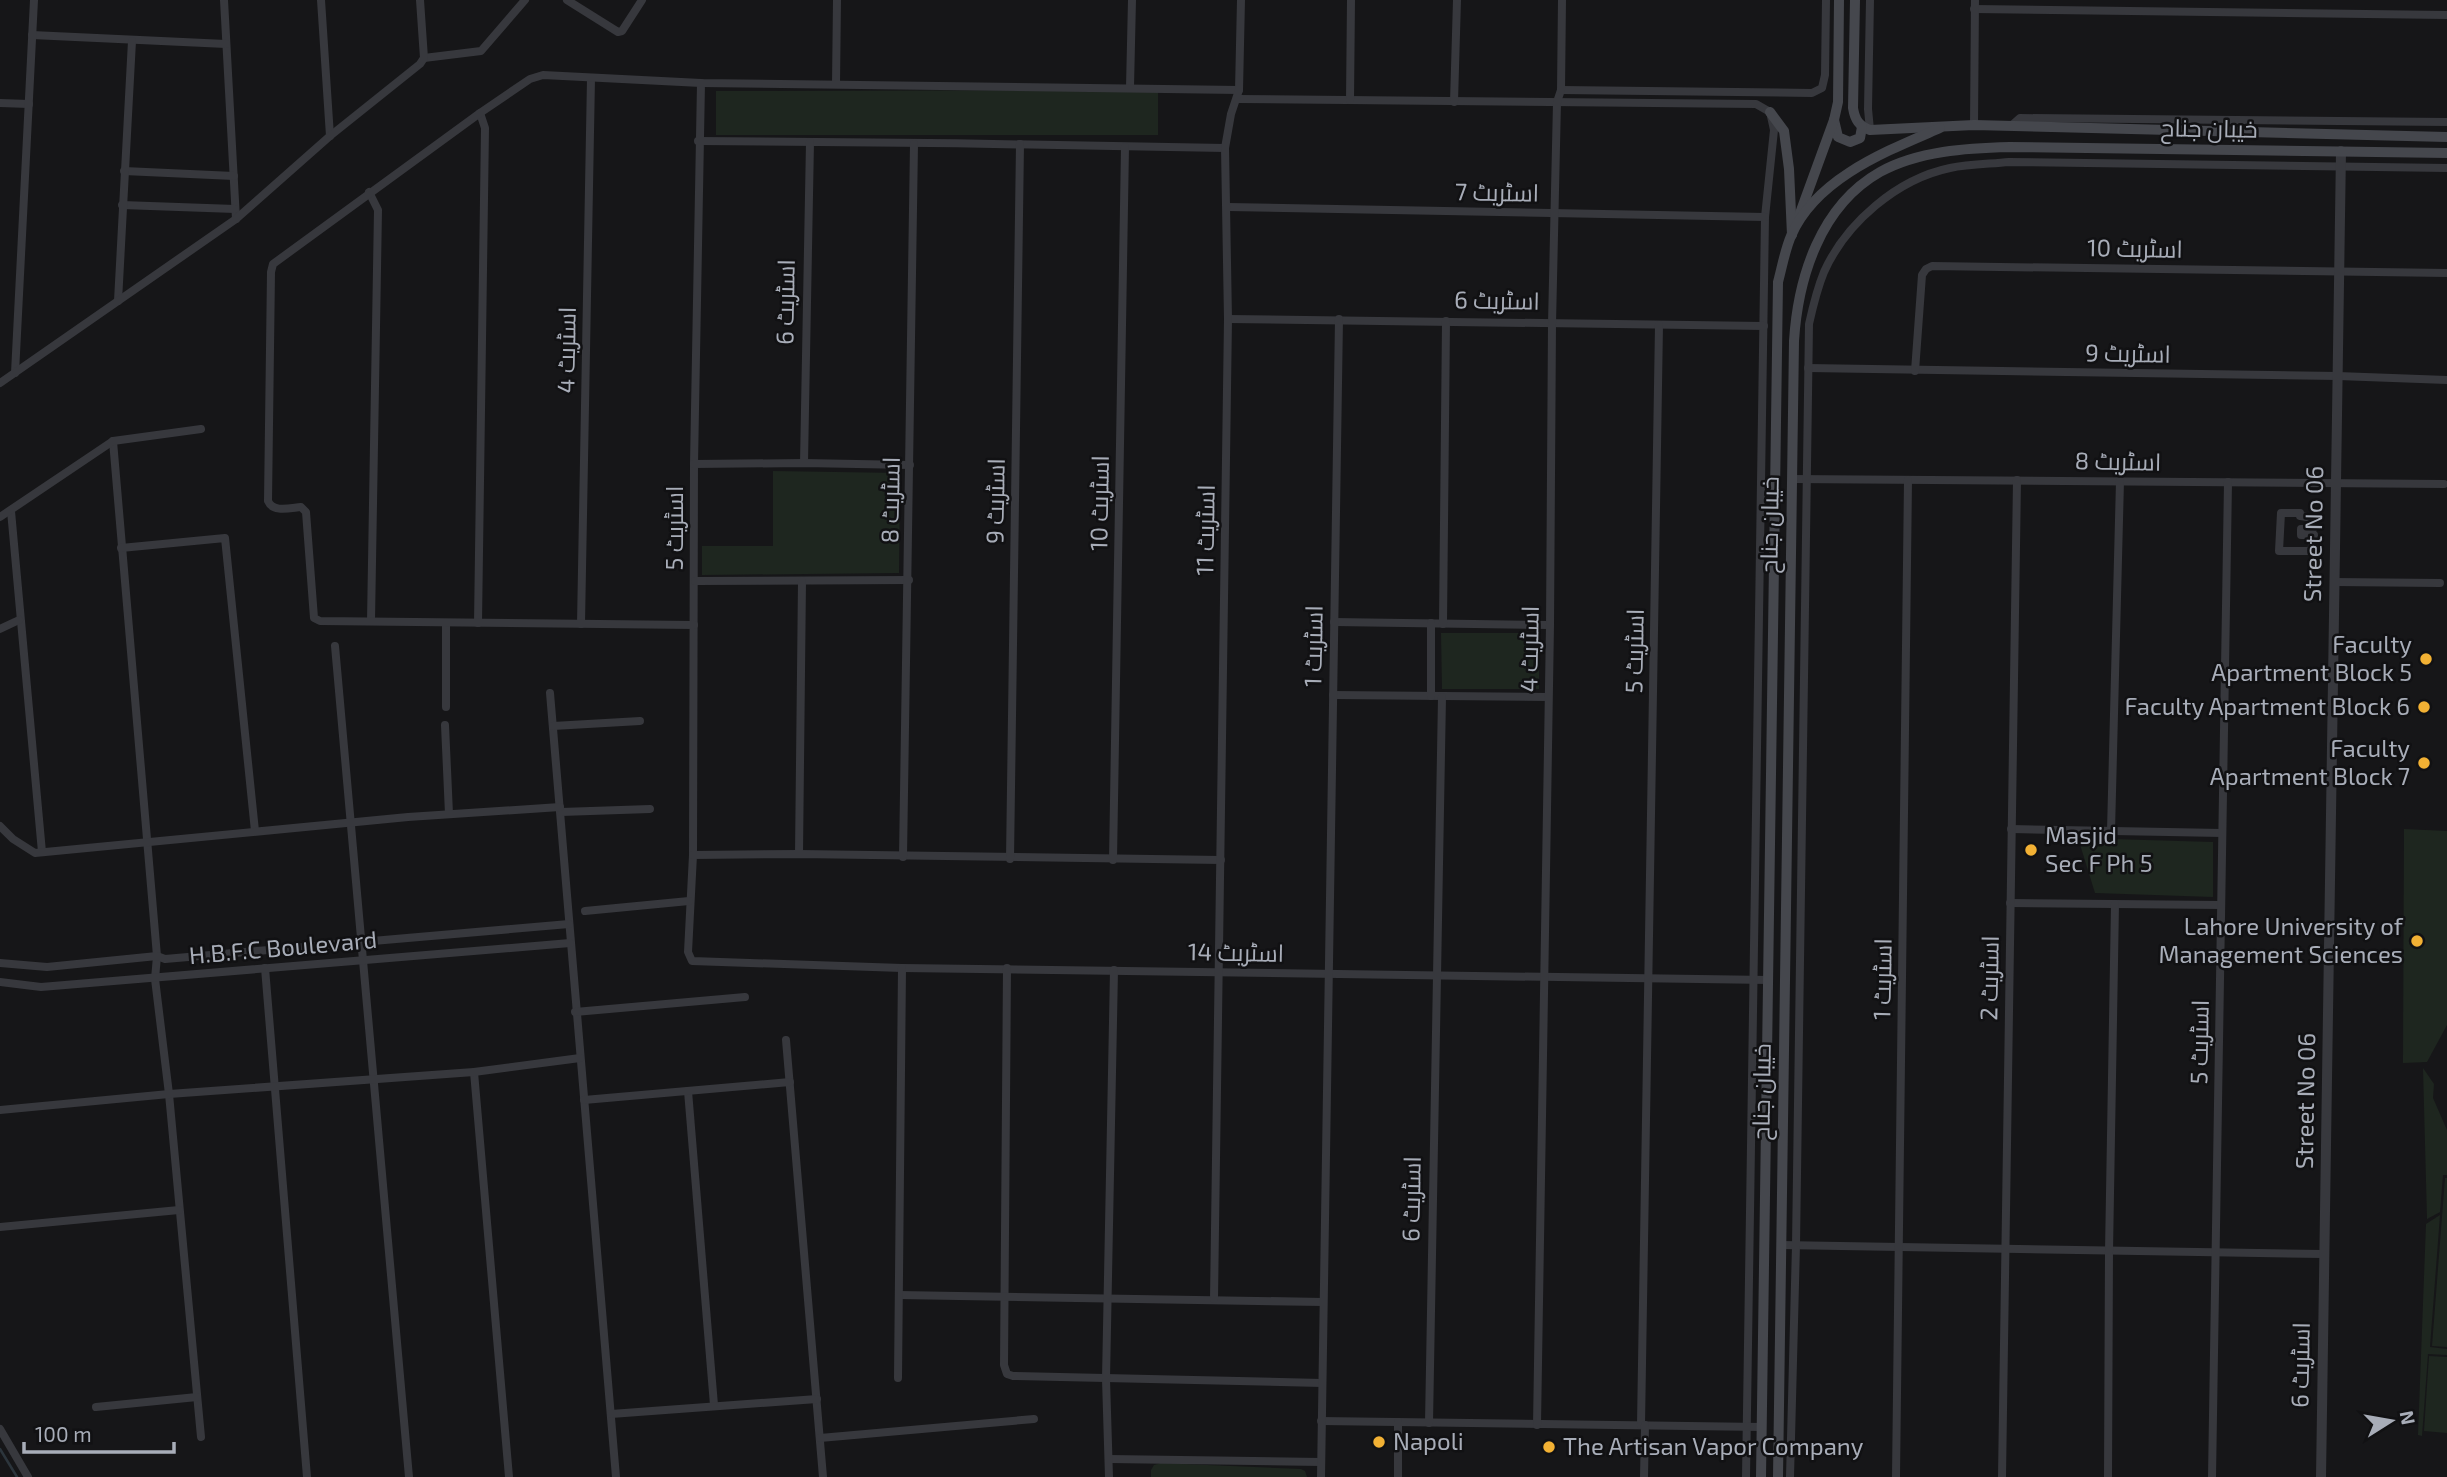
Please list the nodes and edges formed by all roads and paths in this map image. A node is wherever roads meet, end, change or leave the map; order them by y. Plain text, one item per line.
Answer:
1 (34, 0) edge
2 (224, 0) edge
3 (321, 0) edge
4 (419, 0) edge
5 (525, 0) edge
6 (567, 0) edge
7 (642, 0) edge
8 (836, 0) edge
9 (1132, 0) edge
10 (1241, 0) edge
11 (1351, 0) edge
12 (1457, 0) edge
13 (1562, 0) edge
14 (1826, 0) edge
15 (1839, 0) edge
16 (1855, 0) edge
17 (1870, 0) edge
18 (1975, 5) edge
19 (2447, 15) edge
20 (32, 35) junction
21 (132, 41) junction
22 (226, 44) junction
23 (424, 58) junction
24 (590, 78) junction
25 (701, 83) junction
26 (836, 84) junction
27 (1130, 87) junction
28 (1561, 90) junction
29 (1239, 95) junction
30 (1350, 100) junction
31 (1454, 102) junction
32 (1558, 102) junction
33 (0, 103) edge
34 (29, 104) junction
35 (1770, 112) junction
36 (480, 113) junction
37 (2317, 119) junction
38 (1834, 120) junction
39 (2447, 122) edge
40 (1974, 125) junction
41 (2011, 126) junction
42 (1866, 128) junction
43 (1940, 128) junction
44 (2317, 135) junction
45 (330, 136) junction
46 (2447, 137) edge
47 (698, 141) junction
48 (810, 142) junction
49 (915, 144) junction
50 (1020, 144) junction
51 (1125, 146) junction
52 (2010, 147) junction
53 (1225, 148) junction
54 (2341, 151) junction
55 (2447, 153) edge
56 (2009, 162) junction
57 (2341, 167) junction
58 (2447, 168) edge
59 (124, 171) junction
60 (234, 176) junction
61 (369, 192) junction
62 (122, 205) junction
63 (1228, 207) junction
64 (235, 209) junction
65 (1554, 213) junction
66 (1765, 217) junction
67 (236, 219) junction
68 (1792, 234) junction
69 (2340, 272) junction
70 (2447, 273) edge
71 (118, 301) junction
72 (1228, 318) junction
73 (1339, 319) junction
74 (1446, 321) junction
75 (1796, 323) junction
76 (1552, 324) junction
77 (1809, 324) junction
78 (1659, 325) junction
79 (1764, 326) junction
80 (1808, 368) junction
81 (1915, 371) junction
82 (15, 373) junction
83 (2338, 376) junction
84 (2447, 380) edge
85 (0, 383) edge
86 (201, 429) dead end
87 (113, 441) junction
88 (804, 463) junction
89 (694, 464) junction
90 (910, 465) junction
91 (1792, 479) junction
92 (1807, 479) junction
93 (1908, 480) junction
94 (2017, 480) junction
95 (2120, 481) junction
96 (2228, 482) junction
97 (2336, 484) junction
98 (2444, 484) dead end
99 (10, 511) junction
100 (0, 517) edge
101 (2314, 518) joint
102 (121, 548) junction
103 (909, 580) junction
104 (695, 581) junction
105 (802, 581) junction
106 (2334, 582) junction
107 (2440, 583) dead end
108 (19, 620) junction
109 (371, 621) junction
110 (1334, 622) junction
111 (478, 623) junction
112 (1431, 623) junction
113 (446, 624) junction
114 (581, 624) junction
115 (1443, 624) junction
116 (694, 625) junction
117 (1550, 625) junction
118 (0, 629) edge
119 (335, 646) dead end
120 (550, 693) dead end
121 (1333, 695) junction
122 (1431, 696) junction
123 (1442, 696) junction
124 (1548, 697) junction
125 (446, 707) dead end
126 (640, 721) dead end
127 (445, 725) dead end
128 (553, 726) junction
129 (560, 809) junction
130 (650, 809) dead end
131 (449, 814) junction
132 (351, 823) junction
133 (0, 825) edge
134 (2011, 829) junction
135 (255, 831) junction
136 (2111, 831) junction
137 (2222, 833) junction
138 (146, 842) junction
139 (42, 852) junction
140 (799, 854) junction
141 (693, 855) junction
142 (903, 857) junction
143 (1010, 859) junction
144 (1113, 860) junction
145 (1221, 860) junction
146 (689, 901) junction
147 (2010, 903) junction
148 (2115, 904) junction
149 (2221, 905) junction
150 (585, 911) dead end
151 (569, 924) junction
152 (362, 941) junction
153 (570, 943) junction
154 (157, 956) junction
155 (363, 960) junction
156 (0, 963) edge
157 (703, 963) joint
158 (265, 968) junction
159 (902, 968) junction
160 (1007, 968) junction
161 (1114, 970) junction
162 (1219, 972) junction
163 (1330, 973) junction
164 (1437, 975) junction
165 (1543, 975) junction
166 (1649, 977) junction
167 (155, 979) junction
168 (1754, 979) junction
169 (1769, 980) junction
170 (1, 985) edge
171 (745, 997) dead end
172 (575, 1012) junction
173 (786, 1040) dead end
174 (580, 1058) junction
175 (474, 1072) junction
176 (374, 1079) junction
177 (790, 1082) junction
178 (275, 1086) junction
179 (688, 1091) junction
180 (169, 1094) junction
181 (583, 1101) junction
182 (0, 1110) edge
183 (179, 1210) junction
184 (0, 1227) edge
185 (1781, 1245) junction
186 (1796, 1245) junction
187 (1900, 1248) junction
188 (2005, 1250) junction
189 (2109, 1251) junction
190 (2215, 1253) junction
191 (2323, 1254) junction
192 (899, 1295) junction
193 (1003, 1296) junction
194 (1108, 1299) junction
195 (1214, 1299) junction
196 (1323, 1302) junction
197 (898, 1378) dead end
198 (1106, 1379) junction
199 (1322, 1383) junction
200 (197, 1397) junction
201 (817, 1399) junction
202 (713, 1405) junction
203 (96, 1408) dead end
204 (611, 1414) junction
205 (1034, 1419) dead end
206 (1321, 1421) junction
207 (1398, 1422) junction
208 (1429, 1423) junction
209 (1536, 1425) junction
210 (1643, 1425) junction
211 (1747, 1426) junction
212 (1762, 1427) junction
213 (0, 1429) edge
214 (201, 1437) dead end
215 (820, 1438) junction
216 (1109, 1459) junction
217 (1321, 1462) junction
218 (28, 1477) edge
219 (307, 1477) edge
220 (409, 1477) edge
221 (509, 1477) edge
222 (615, 1477) edge
223 (823, 1477) edge
224 (1109, 1477) edge
225 (1321, 1477) edge
226 (1398, 1477) edge
227 (1644, 1477) edge
228 (1746, 1477) edge
229 (1762, 1477) edge
230 (1778, 1477) edge
231 (1790, 1477) edge
232 (1896, 1477) edge
233 (2002, 1477) edge
234 (2108, 1477) edge
235 (2213, 1477) edge
236 (2321, 1477) edge

1 - 20 street
2 - 22 street
3 - 45 street
4 - 23 street
5 - 23 street
6 - 7 street
8 - 26 street
9 - 27 street
10 - 29 street, اسٹریٹ 11
11 - 30 street
12 - 31 street
13 - 28 street, اسٹریٹ 4
14 - 28 street
15 - 38 main road
16 - 42 main road
17 - 42 street
18 - 19 street
18 - 40 street
20 - 21 street
20 - 34 street
21 - 22 street
21 - 59 street
22 - 60 street
23 - 45 street
24 - 25 street
24 - 36 street
24 - 114 street, اسٹریٹ 4
25 - 26 street
25 - 47 street, اسٹریٹ 5
26 - 27 street
27 - 29 street
28 - 32 street, اسٹریٹ 4
29 - 30 street
29 - 53 street, اسٹریٹ 11
30 - 31 street
31 - 32 street
32 - 35 street
32 - 65 street, اسٹریٹ 4
33 - 34 street
34 - 82 street
35 - 66 street
35 - 68 main road
36 - 61 street
36 - 111 street
37 - 39 street
37 - 41 street
37 - 44 street
38 - 42 main road
38 - 68 main road
40 - 41 main road, خیبان جناح
40 - 43 main road, خیبان جناح
41 - 44 main road, خیبان جناح
42 - 43 main road, خیبان جناح
43 - 68 main road, خیبان جناح
44 - 46 main road, خیبان جناح
45 - 67 street
47 - 48 street
47 - 89 street, اسٹریٹ 5
48 - 49 street
48 - 88 street, اسٹریٹ 6
49 - 50 street
49 - 90 street, اسٹریٹ 8
50 - 51 street
50 - 143 street, اسٹریٹ 9
51 - 53 street
51 - 144 street, اسٹریٹ 10
52 - 54 main road, خیبان جناح
52 - 56 street
52 - 75 main road, خیبان جناح
53 - 63 street, اسٹریٹ 11
54 - 55 main road, خیبان جناح
54 - 57 street, Street No 06
56 - 57 street
56 - 77 street
57 - 58 street
57 - 69 street, Street No 06
59 - 60 street
59 - 62 street
60 - 64 street
61 - 109 street
61 - 109 street
62 - 64 street
62 - 71 street
63 - 65 street, اسٹریٹ 7
63 - 72 street, اسٹریٹ 11
64 - 67 street
65 - 66 street, اسٹریٹ 7
65 - 76 street, اسٹریٹ 4
66 - 79 street
67 - 71 street
68 - 169 main road, خیبان جناح
69 - 70 street, اسٹریٹ 10
69 - 81 street, اسٹریٹ 10
69 - 83 street, Street No 06
71 - 82 street
72 - 73 street, اسٹریٹ 6
72 - 145 street, اسٹریٹ 11
73 - 74 street, اسٹریٹ 6
73 - 110 street, اسٹریٹ 1
74 - 76 street, اسٹریٹ 6
74 - 115 street
75 - 77 street
75 - 91 main road, خیبان جناح
76 - 78 street, اسٹریٹ 6
76 - 117 street, اسٹریٹ 4
77 - 80 street
78 - 79 street, اسٹریٹ 6
78 - 166 street, اسٹریٹ 5
79 - 168 street
80 - 81 street, اسٹریٹ 9
80 - 92 street
81 - 83 street, اسٹریٹ 9
82 - 85 street
83 - 84 street, اسٹریٹ 9
83 - 97 street, Street No 06
86 - 87 street
87 - 99 street
87 - 102 street
88 - 89 street
88 - 90 street
89 - 104 street, اسٹریٹ 5
90 - 103 street, اسٹریٹ 8
91 - 92 street, اسٹریٹ 8
91 - 185 main road, خیبان جناح
92 - 93 street, اسٹریٹ 8
92 - 186 street
93 - 94 street, اسٹریٹ 8
93 - 187 street, اسٹریٹ 1
94 - 95 street, اسٹریٹ 8
94 - 134 street, اسٹریٹ 2
95 - 96 street, اسٹریٹ 8
95 - 136 street
96 - 97 street, اسٹریٹ 8
96 - 137 street, اسٹریٹ 5
97 - 98 street, اسٹریٹ 8
97 - 106 street, Street No 06
99 - 100 street
99 - 108 street
101 - 101 street
102 - 135 street
102 - 138 street
103 - 105 street
103 - 142 street, اسٹریٹ 8
104 - 105 street
104 - 116 street, اسٹریٹ 5
105 - 140 street
106 - 107 street
106 - 191 street, Street No 06
108 - 118 street
108 - 139 street
109 - 113 street
110 - 112 street
110 - 121 street, اسٹریٹ 1
111 - 113 street
111 - 114 street
112 - 115 street
112 - 122 street
113 - 125 street
114 - 116 street
115 - 117 street
116 - 141 street, اسٹریٹ 5
117 - 124 street, اسٹریٹ 4
119 - 132 street
120 - 128 street
121 - 122 street
121 - 163 street, اسٹریٹ 1
122 - 123 street
123 - 124 street
123 - 164 street, اسٹریٹ 6
124 - 165 street, اسٹریٹ 4
126 - 128 street
127 - 131 street
128 - 129 street
129 - 130 street
129 - 131 street
129 - 151 street
131 - 132 street
132 - 135 street
132 - 152 street
133 - 139 street
134 - 136 street
134 - 147 street, اسٹریٹ 2
135 - 138 street
136 - 137 street
137 - 149 street, اسٹریٹ 5
138 - 139 street
138 - 154 street
140 - 141 street
140 - 142 street
141 - 146 street, اسٹریٹ 5
142 - 143 street
143 - 144 street
144 - 145 street
145 - 162 street, اسٹریٹ 11
146 - 150 street
146 - 157 street, اسٹریٹ 5
147 - 148 street
147 - 188 street, اسٹریٹ 2
148 - 149 street
148 - 189 street
149 - 190 street, اسٹریٹ 5
151 - 152 street, H.B.F.C Boulevard
151 - 153 street
152 - 154 street, H.B.F.C Boulevard
152 - 155 street
153 - 155 street, H.B.F.C Boulevard
153 - 172 street
154 - 156 street, H.B.F.C Boulevard
154 - 167 street
155 - 158 street, H.B.F.C Boulevard
155 - 176 street
157 - 159 street, اسٹریٹ 14
158 - 167 street, H.B.F.C Boulevard
158 - 178 street
159 - 160 street, اسٹریٹ 14
159 - 192 street
160 - 161 street, اسٹریٹ 14
160 - 193 street
161 - 162 street, اسٹریٹ 14
161 - 194 street
162 - 163 street, اسٹریٹ 14
162 - 195 street
163 - 164 street, اسٹریٹ 14
163 - 196 street
164 - 165 street, اسٹریٹ 14
164 - 208 street, اسٹریٹ 6
165 - 166 street, اسٹریٹ 14
165 - 209 street
166 - 168 street, اسٹریٹ 14
166 - 210 street
167 - 170 street, H.B.F.C Boulevard
167 - 180 street
168 - 169 street, اسٹریٹ 14
168 - 211 street
169 - 212 main road, خیبان جناح
171 - 172 street
172 - 174 street
173 - 177 street
174 - 175 street
174 - 181 street
175 - 176 street
175 - 221 street
176 - 178 street
176 - 220 street
177 - 179 street
177 - 201 street
178 - 180 street
178 - 219 street
179 - 181 street
179 - 202 street
180 - 182 street
180 - 183 street
181 - 204 street
183 - 184 street
183 - 200 street
185 - 186 street
185 - 230 main road, خیبان جناح
186 - 187 street
186 - 231 street
187 - 188 street
187 - 232 street, اسٹریٹ 1
188 - 189 street
188 - 233 street, اسٹریٹ 2
189 - 190 street
189 - 234 street
190 - 191 street
190 - 235 street, اسٹریٹ 5
191 - 236 street, اسٹریٹ 6
192 - 193 street
192 - 197 street
193 - 194 street
193 - 198 street
194 - 195 street
194 - 198 street
195 - 196 street
196 - 199 street
198 - 199 street
198 - 216 street
199 - 206 street
200 - 203 street
200 - 214 street
201 - 202 street
201 - 215 street
202 - 204 street
204 - 222 street
205 - 215 street
206 - 207 street
206 - 217 street
207 - 208 street
207 - 226 street
208 - 209 street
209 - 210 street
210 - 211 street
210 - 227 street
211 - 212 street
211 - 228 street
212 - 229 main road, خیبان جناح
213 - 218 street
215 - 223 street
216 - 217 street
216 - 224 street
217 - 225 street

